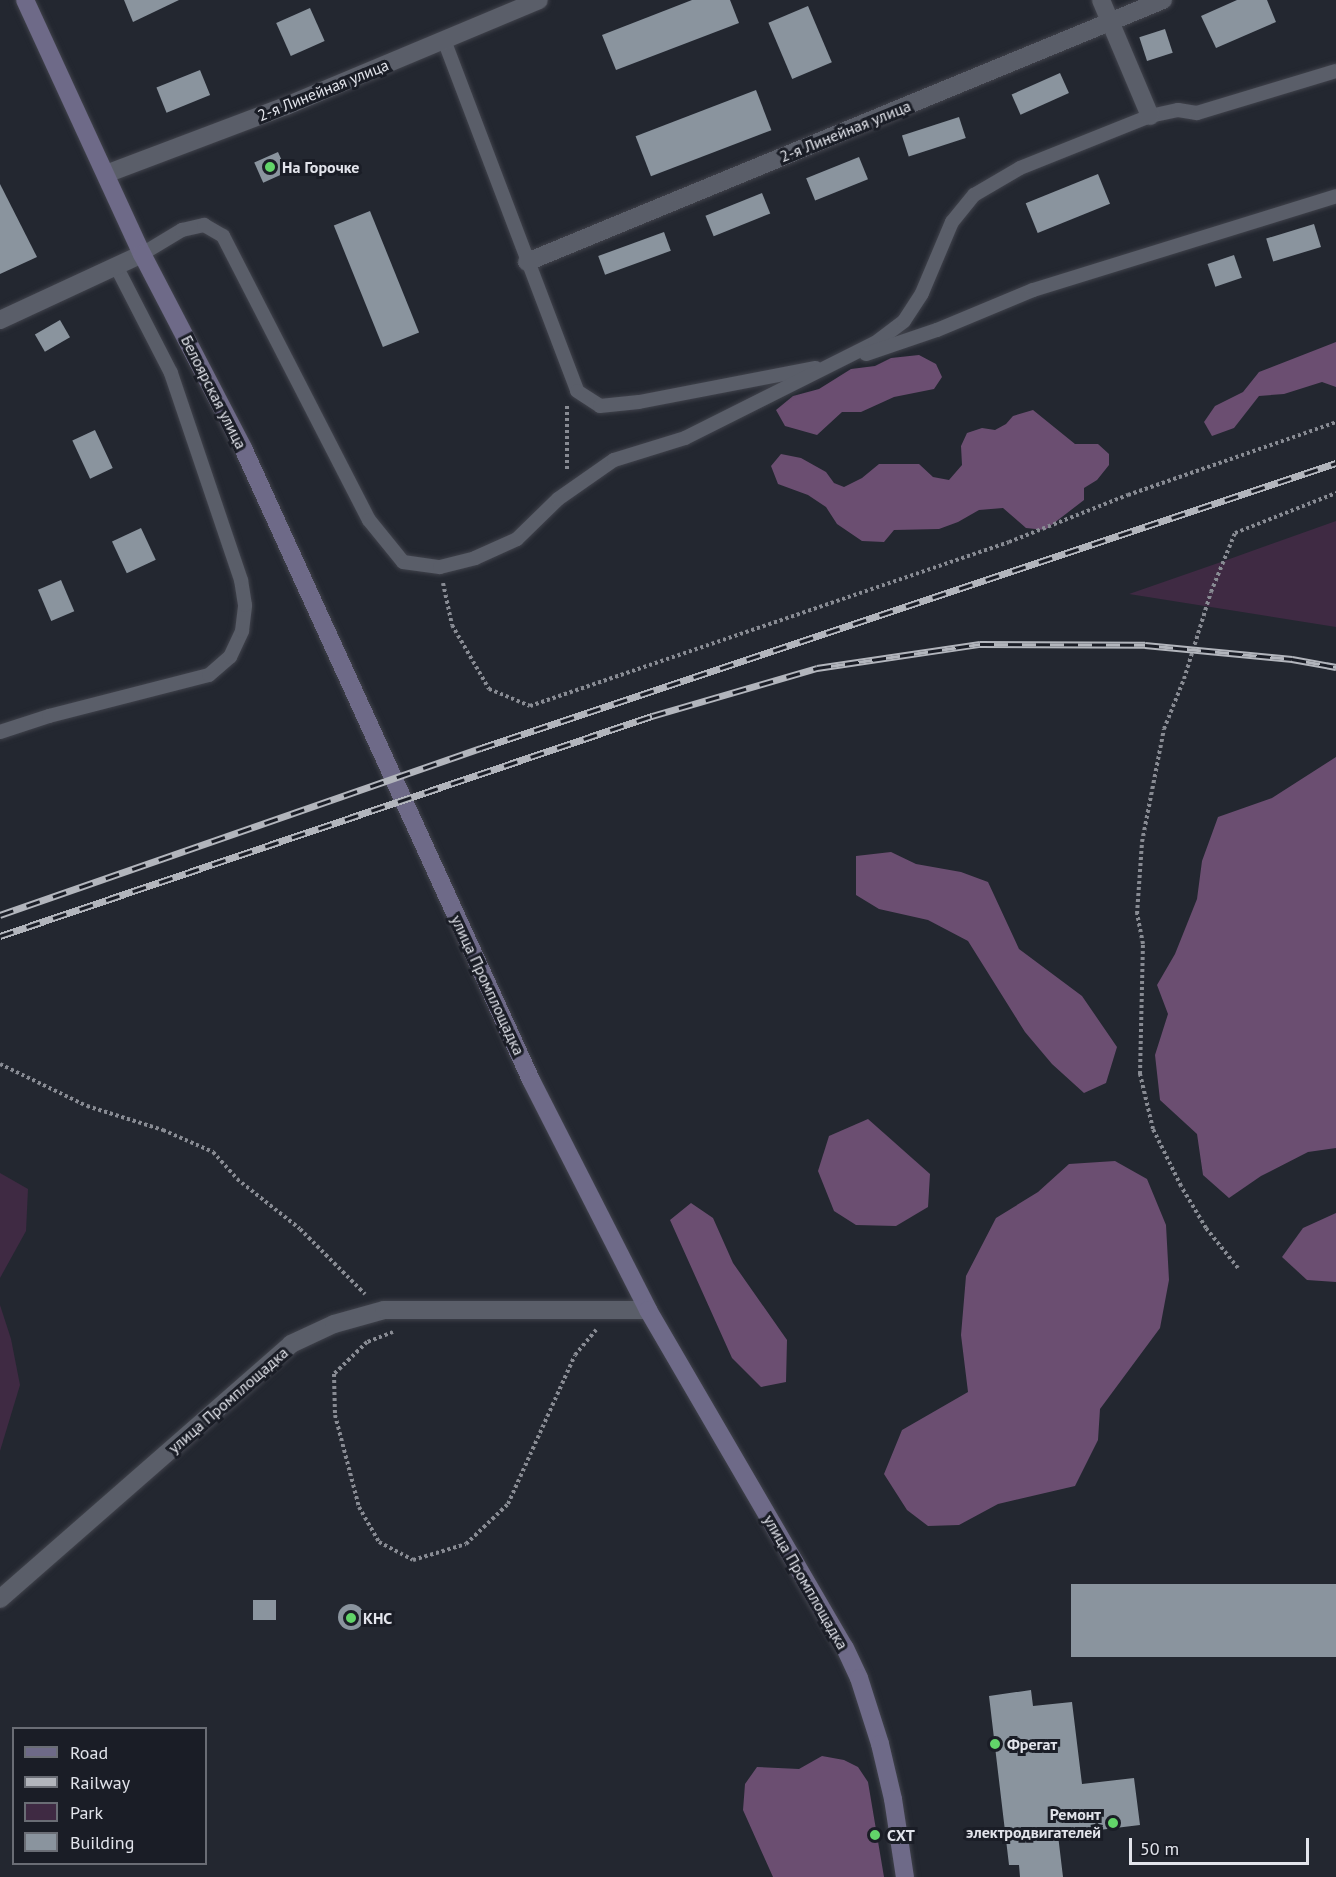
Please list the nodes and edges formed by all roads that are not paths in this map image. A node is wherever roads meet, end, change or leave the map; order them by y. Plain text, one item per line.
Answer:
1 (25, 0) edge
2 (539, 0) edge
3 (1101, 0) edge
4 (1163, 0) edge
5 (1110, 22) junction
6 (444, 40) junction
7 (1336, 71) edge
8 (1150, 116) junction
9 (106, 174) junction
10 (1336, 196) edge
11 (142, 254) junction
12 (527, 262) junction
13 (116, 266) junction
14 (0, 320) edge
15 (835, 365) junction
16 (0, 732) edge
17 (396, 788) joint
18 (648, 1310) junction
19 (0, 1599) edge
20 (905, 1877) edge

1 - 9 street, Белоярская улица
2 - 6 street, 2-я Линейная улица
3 - 5 street
4 - 5 street, 2-я Линейная улица
5 - 8 street
5 - 12 street, 2-я Линейная улица
6 - 9 street, 2-я Линейная улица
6 - 12 lane
7 - 8 lane
8 - 15 lane
9 - 11 street, Белоярская улица
10 - 15 lane
11 - 13 street
11 - 15 lane
11 - 17 street, Белоярская улица
12 - 15 lane
13 - 14 street
13 - 16 lane
17 - 18 street, улица Промплощадка
18 - 19 street, улица Промплощадка
18 - 20 street, улица Промплощадка

